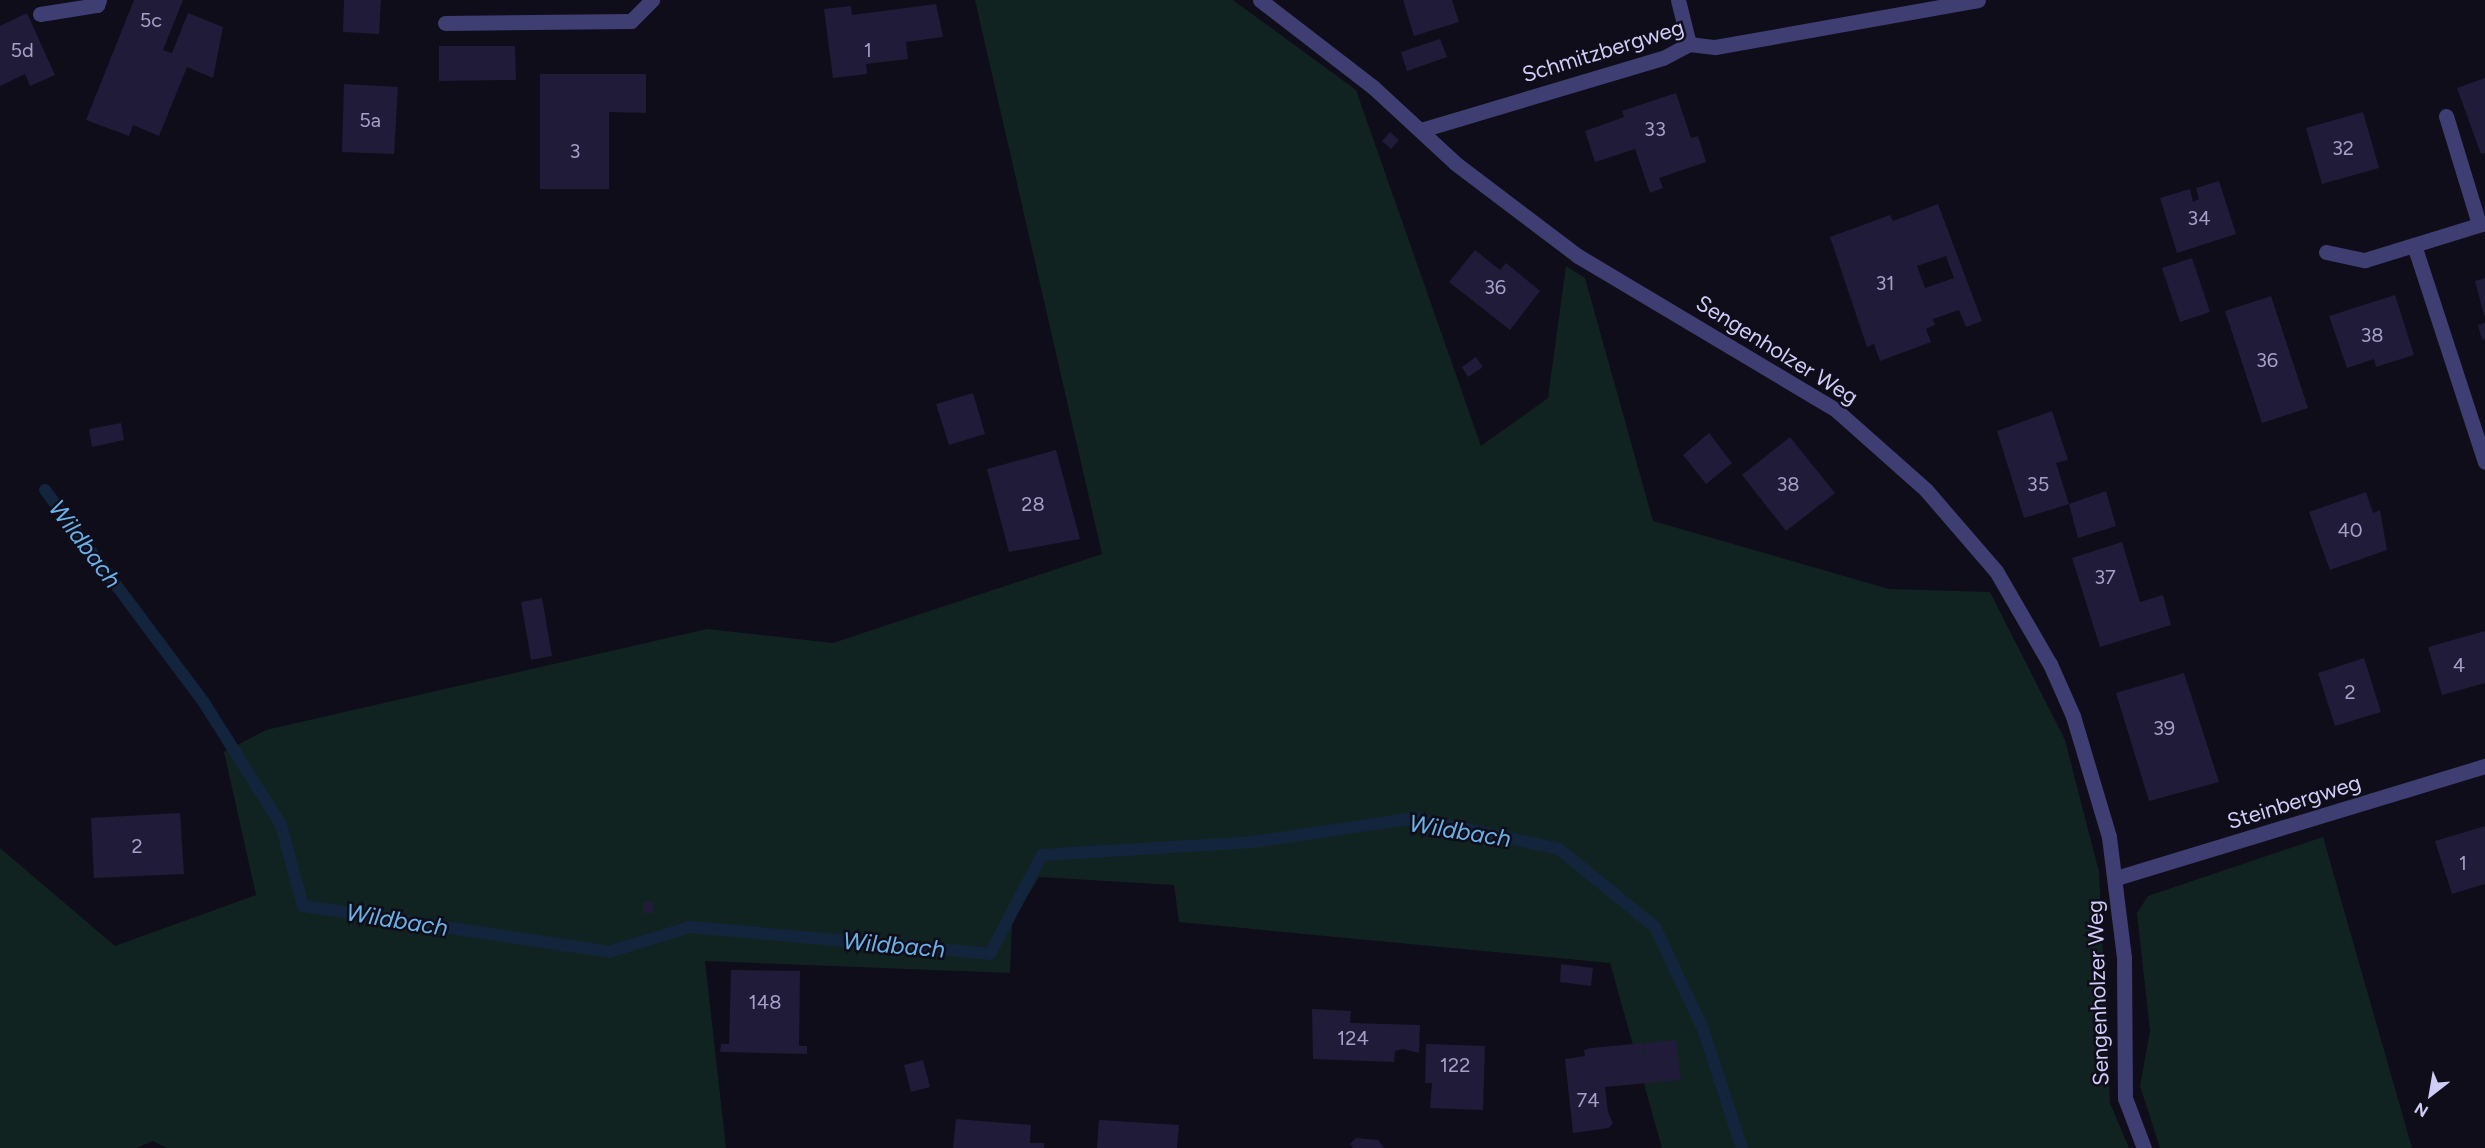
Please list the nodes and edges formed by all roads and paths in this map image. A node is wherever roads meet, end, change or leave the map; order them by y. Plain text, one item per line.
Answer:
1 (99, 0) edge
2 (652, 0) edge
3 (1260, 0) edge
4 (1678, 0) edge
5 (1978, 0) edge
6 (39, 14) dead end
7 (445, 23) dead end
8 (1689, 44) junction
9 (2446, 116) dead end
10 (1421, 130) junction
11 (2482, 224) edge
12 (2414, 245) junction
13 (2326, 252) dead end
14 (2485, 462) edge
15 (2485, 766) edge
16 (2116, 878) junction
17 (2144, 1148) edge

1 - 6 street
2 - 7 street
3 - 10 street, Sengenholzer Weg
4 - 8 street
5 - 8 street, Schmitzbergweg
8 - 10 street, Schmitzbergweg
9 - 11 street
10 - 16 street, Sengenholzer Weg
11 - 12 street
12 - 13 street
12 - 14 street
15 - 16 street, Steinbergweg
16 - 17 street, Sengenholzer Weg

